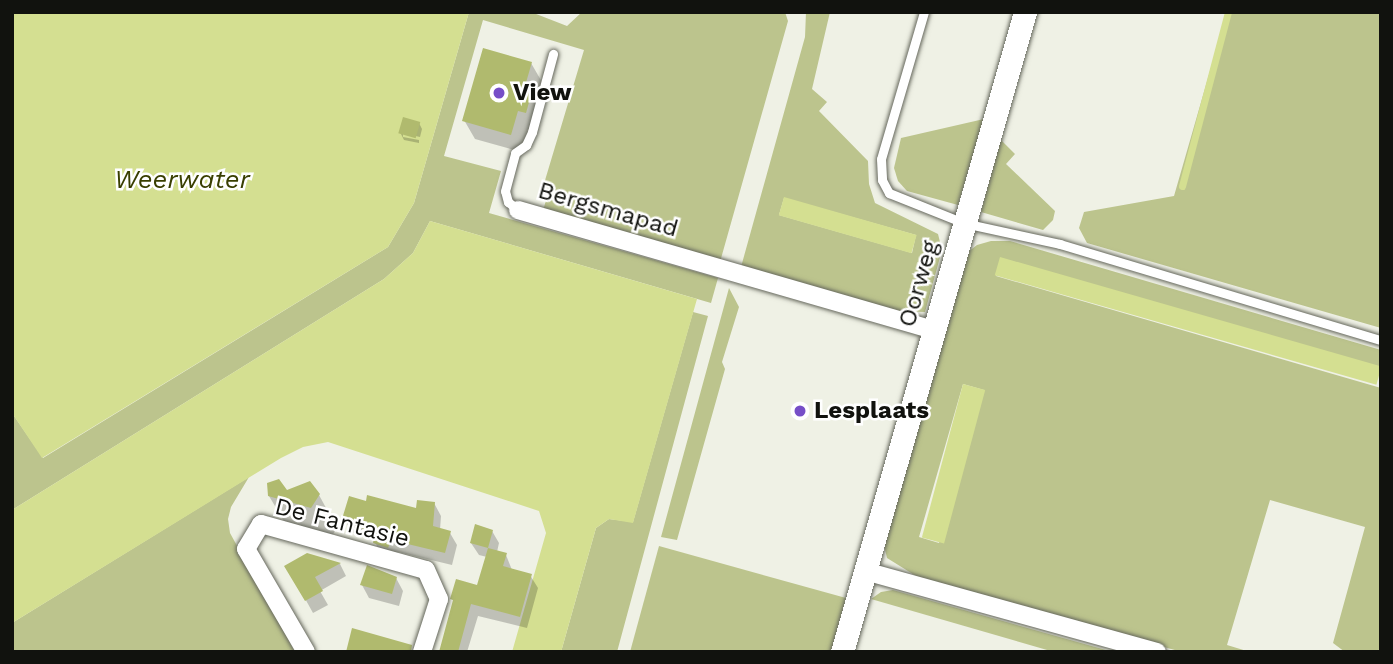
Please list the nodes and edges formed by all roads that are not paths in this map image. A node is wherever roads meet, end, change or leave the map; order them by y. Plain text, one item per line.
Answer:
1 (924, 12) edge
2 (1025, 12) edge
3 (554, 54) dead end
4 (518, 210) joint
5 (964, 223) junction
6 (933, 330) junction
7 (1381, 340) edge
8 (865, 571) junction
9 (306, 652) edge
10 (422, 652) edge
11 (842, 652) edge
12 (1157, 652) edge

1 - 5 lane
2 - 5 street, Oorweg
3 - 4 lane, Bergsmapad
4 - 6 street, Bergsmapad
5 - 6 street, Oorweg
5 - 7 lane
6 - 8 street, Oorweg
8 - 11 street, Oorweg
8 - 12 street
9 - 10 street, De Fantasie

